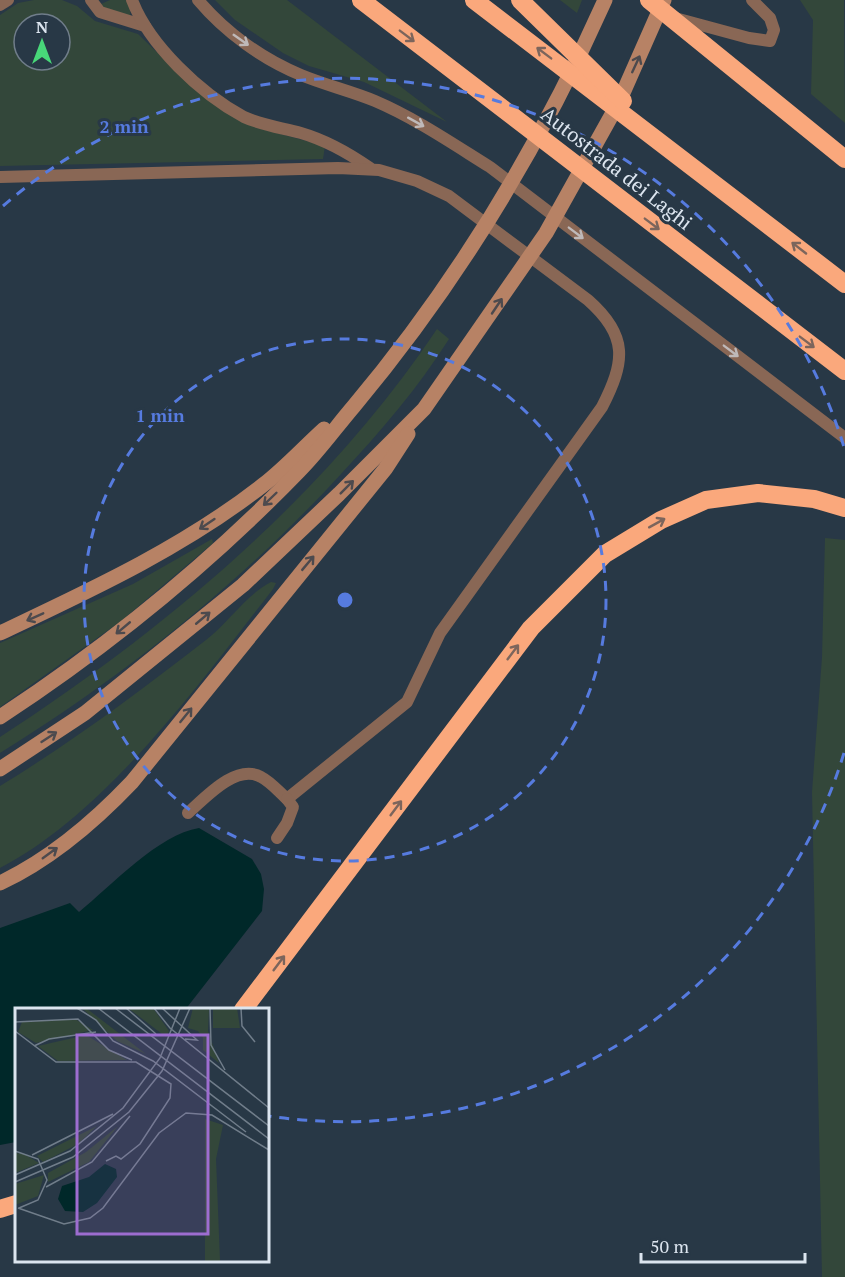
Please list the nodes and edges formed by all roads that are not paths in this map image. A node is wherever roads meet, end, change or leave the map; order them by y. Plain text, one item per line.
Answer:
1 (8, 0) edge
2 (91, 0) edge
3 (132, 0) edge
4 (198, 0) edge
5 (361, 0) edge
6 (474, 0) edge
7 (520, 0) edge
8 (605, 0) edge
9 (649, 0) edge
10 (752, 0) edge
11 (0, 5) edge
12 (666, 8) edge
13 (145, 26) junction
14 (671, 150) junction
15 (845, 159) edge
16 (371, 170) junction
17 (0, 177) edge
18 (845, 284) edge
19 (845, 371) edge
20 (378, 377) junction
21 (424, 409) junction
22 (845, 438) edge
23 (845, 508) edge
24 (0, 633) edge
25 (0, 717) edge
26 (0, 769) edge
27 (287, 799) junction
28 (188, 813) dead end
29 (276, 838) dead end
30 (0, 883) edge
31 (245, 1008) edge
32 (15, 1204) edge
33 (0, 1209) edge

1 - 11 lane
2 - 13 lane
3 - 13 lane
4 -> 22 lane
5 -> 19 highway, Autostrada dei Laghi
14 -> 6 highway
7 - 14 highway
8 - 20 main road
9 - 12 highway
10 - 12 lane
12 - 15 highway
21 -> 12 main road
13 - 16 lane
18 -> 14 highway
16 - 17 lane
16 - 27 lane
20 -> 24 main road
20 -> 25 main road
26 -> 21 main road
30 -> 21 main road
31 -> 23 highway
27 - 28 lane
27 - 29 lane
32 - 33 highway

